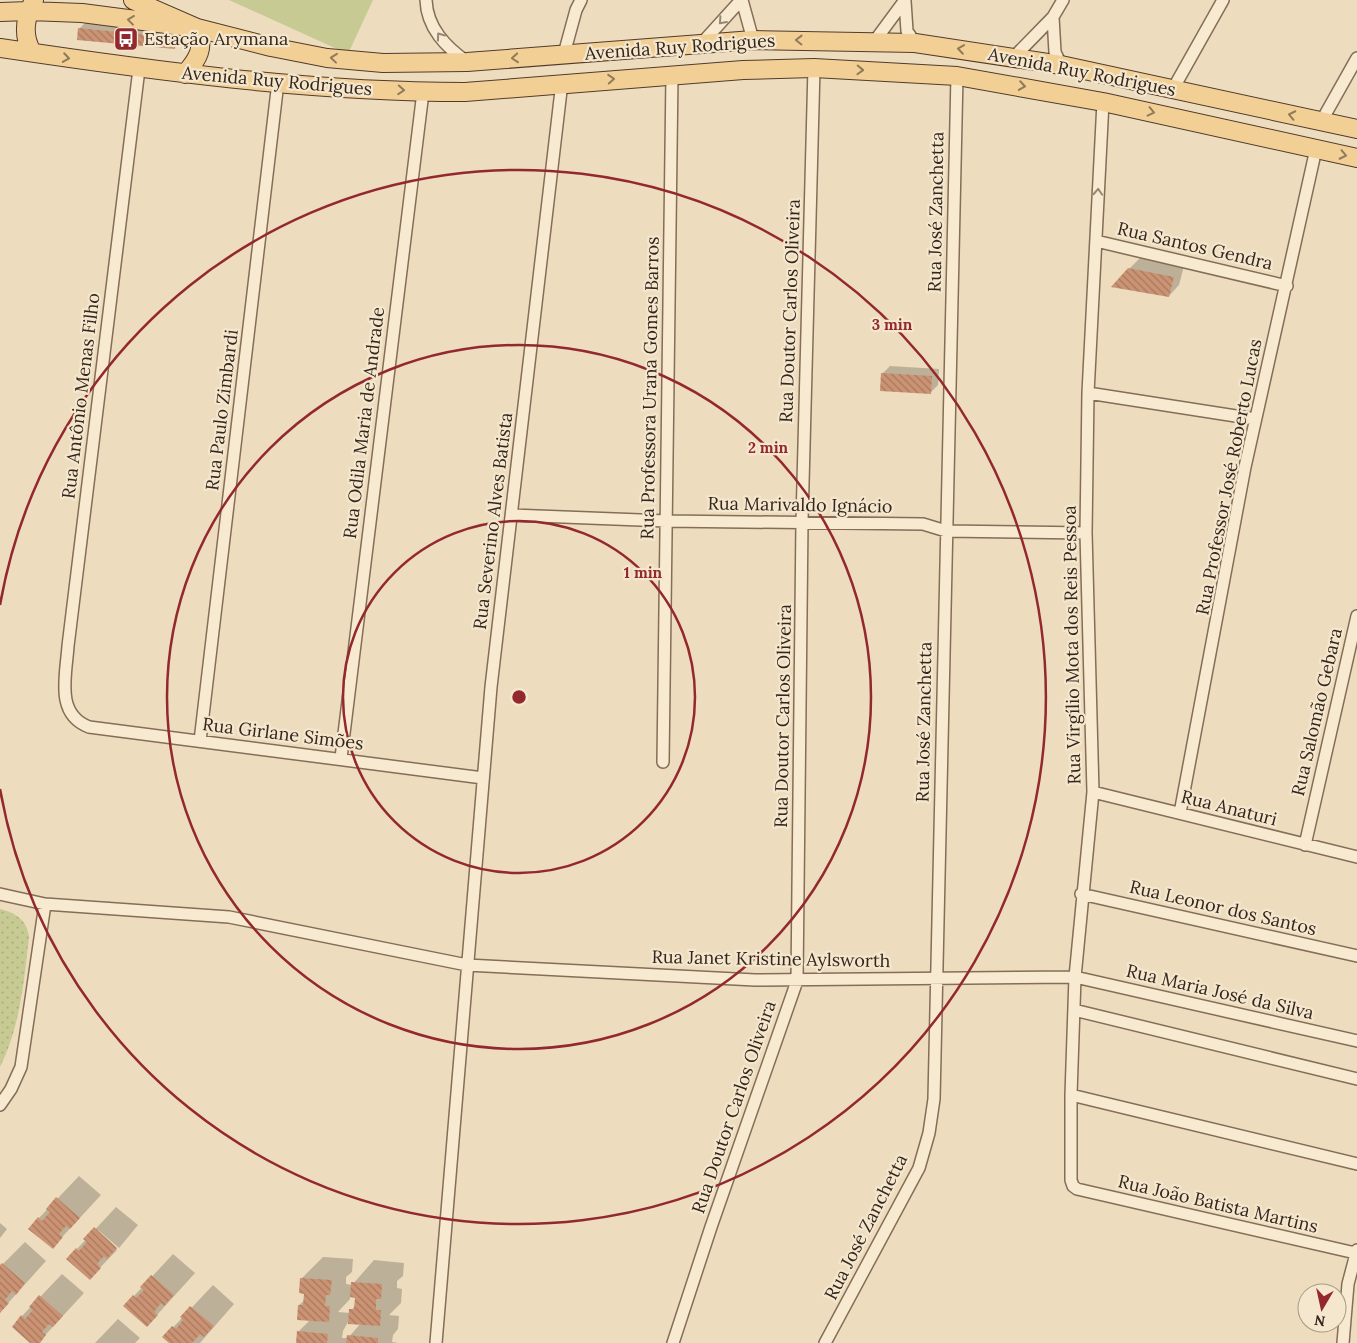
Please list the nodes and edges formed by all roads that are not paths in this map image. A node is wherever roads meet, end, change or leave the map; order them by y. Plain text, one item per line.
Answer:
1 (133, 0) edge
2 (426, 0) edge
3 (581, 0) edge
4 (741, 0) edge
5 (905, 0) edge
6 (1063, 0) edge
7 (1223, 0) edge
8 (31, 5) edge
9 (0, 12) edge
10 (1054, 17) junction
11 (197, 28) junction
12 (753, 40) junction
13 (703, 42) junction
14 (874, 42) junction
15 (915, 43) junction
16 (0, 48) edge
17 (32, 52) junction
18 (564, 54) junction
19 (1014, 56) junction
20 (1357, 58) edge
21 (467, 62) junction
22 (1061, 65) junction
23 (814, 68) junction
24 (139, 69) junction
25 (185, 74) junction
26 (1102, 74) junction
27 (672, 75) junction
28 (957, 76) junction
29 (278, 82) junction
30 (562, 82) junction
31 (1173, 89) junction
32 (423, 92) junction
33 (1103, 102) junction
34 (1321, 122) junction
35 (1357, 129) edge
36 (1316, 149) junction
37 (1357, 158) edge
38 (1096, 241) junction
39 (1286, 286) junction
40 (1088, 393) junction
41 (1255, 418) junction
42 (512, 515) junction
43 (666, 521) junction
44 (802, 521) junction
45 (946, 531) junction
46 (1086, 533) junction
47 (1357, 616) edge
48 (79, 723) joint
49 (200, 741) junction
50 (340, 758) junction
51 (663, 762) dead end
52 (483, 778) junction
53 (1093, 792) junction
54 (1180, 813) junction
55 (1305, 845) junction
56 (1357, 857) edge
57 (0, 894) edge
58 (1081, 894) junction
59 (45, 904) junction
60 (1357, 956) edge
61 (467, 965) junction
62 (1075, 977) junction
63 (936, 978) junction
64 (797, 980) junction
65 (1074, 1010) junction
66 (1357, 1042) edge
67 (1357, 1079) edge
68 (1071, 1095) junction
69 (0, 1105) edge
70 (1357, 1164) edge
71 (1072, 1186) joint
72 (1357, 1251) edge
73 (436, 1343) edge
74 (673, 1343) edge
75 (825, 1343) edge
76 (1343, 1343) edge

1 - 11 main road
21 -> 2 street
3 - 18 street
4 - 12 street
4 -> 13 street
5 - 14 street
5 - 15 street
6 - 10 street
7 - 31 street
8 - 9 main road, Avenida Ruy Rodrigues
11 -> 8 main road, Avenida Ruy Rodrigues
8 - 17 main road
10 - 19 street
10 - 22 street
21 -> 11 main road, Avenida Ruy Rodrigues
11 - 25 main road
12 - 13 main road, Avenida Ruy Rodrigues
14 -> 12 main road, Avenida Ruy Rodrigues
13 - 18 main road, Avenida Ruy Rodrigues
14 - 15 main road, Avenida Ruy Rodrigues
19 -> 15 main road, Avenida Ruy Rodrigues
16 - 17 main road, Avenida Ruy Rodrigues
17 -> 24 main road, Avenida Ruy Rodrigues
18 -> 21 main road, Avenida Ruy Rodrigues
18 - 30 main road
19 - 22 main road, Avenida Ruy Rodrigues
20 - 34 street
22 - 26 main road, Avenida Ruy Rodrigues
23 - 27 main road, Avenida Ruy Rodrigues
23 -> 28 main road, Avenida Ruy Rodrigues
23 - 44 street, Rua Doutor Carlos Oliveira
24 - 25 main road, Avenida Ruy Rodrigues
24 - 48 street, Rua Antônio Menas Filho
25 - 29 main road, Avenida Ruy Rodrigues
26 - 31 main road, Avenida Ruy Rodrigues
26 - 33 main road
30 -> 27 main road, Avenida Ruy Rodrigues
27 - 43 street, Rua Professora Urana Gomes Barros
28 -> 33 main road, Avenida Ruy Rodrigues
28 - 45 street, Rua José Zanchetta
29 -> 32 main road, Avenida Ruy Rodrigues
29 - 49 street, Rua Paulo Zimbardi
30 - 32 main road, Avenida Ruy Rodrigues
30 - 42 street, Rua Severino Alves Batista
34 -> 31 main road, Avenida Ruy Rodrigues
32 - 50 street, Rua Odila Maria de Andrade
33 -> 36 main road, Avenida Ruy Rodrigues
38 -> 33 street, Rua Virgílio Mota dos Reis Pessoa
34 - 35 main road, Avenida Ruy Rodrigues
36 -> 37 main road, Avenida Ruy Rodrigues
36 - 39 street, Rua Professor José Roberto Lucas
38 - 39 street, Rua Santos Gendra
38 - 40 street, Rua Virgílio Mota dos Reis Pessoa
39 - 41 street, Rua Professor José Roberto Lucas
40 - 41 street
40 - 46 street, Rua Virgílio Mota dos Reis Pessoa
41 - 54 street, Rua Professor José Roberto Lucas
42 - 43 street, Rua Marivaldo Ignácio
42 - 52 street, Rua Severino Alves Batista
43 - 44 street, Rua Marivaldo Ignácio
43 - 51 street, Rua Professora Urana Gomes Barros
44 - 45 street, Rua Marivaldo Ignácio
44 - 64 street, Rua Doutor Carlos Oliveira
45 - 46 street, Rua Marivaldo Ignácio
45 - 63 street, Rua José Zanchetta
46 - 53 street, Rua Virgílio Mota dos Reis Pessoa
47 - 55 street, Rua Salomão Gebara
48 - 49 street, Rua Girlane Simões
49 - 50 street, Rua Girlane Simões
50 - 52 street, Rua Girlane Simões
52 - 61 street, Rua Severino Alves Batista
53 - 54 street, Rua Anaturi
53 - 58 street, Rua Virgílio Mota dos Reis Pessoa
54 - 55 street, Rua Anaturi
55 - 56 street, Rua Anaturi
57 - 59 street, Rua Janet Kristine Aylsworth
58 - 60 street, Rua Leonor dos Santos
58 - 62 street, Rua Virgílio Mota dos Reis Pessoa
59 - 61 street, Rua Janet Kristine Aylsworth
59 - 69 street
61 - 64 street, Rua Janet Kristine Aylsworth
61 - 73 street, Rua Severino Alves Batista
62 - 63 street, Rua Janet Kristine Aylsworth
62 - 65 street, Rua Virgílio Mota dos Reis Pessoa
62 - 66 street, Rua Maria José da Silva
63 - 64 street, Rua Janet Kristine Aylsworth
63 - 75 street, Rua José Zanchetta
64 - 74 street, Rua Doutor Carlos Oliveira
65 - 67 street
65 - 68 street, Rua Virgílio Mota dos Reis Pessoa
68 - 70 street
68 - 71 street, Rua Virgílio Mota dos Reis Pessoa
71 - 72 street, Rua João Batista Martins
72 - 76 street

